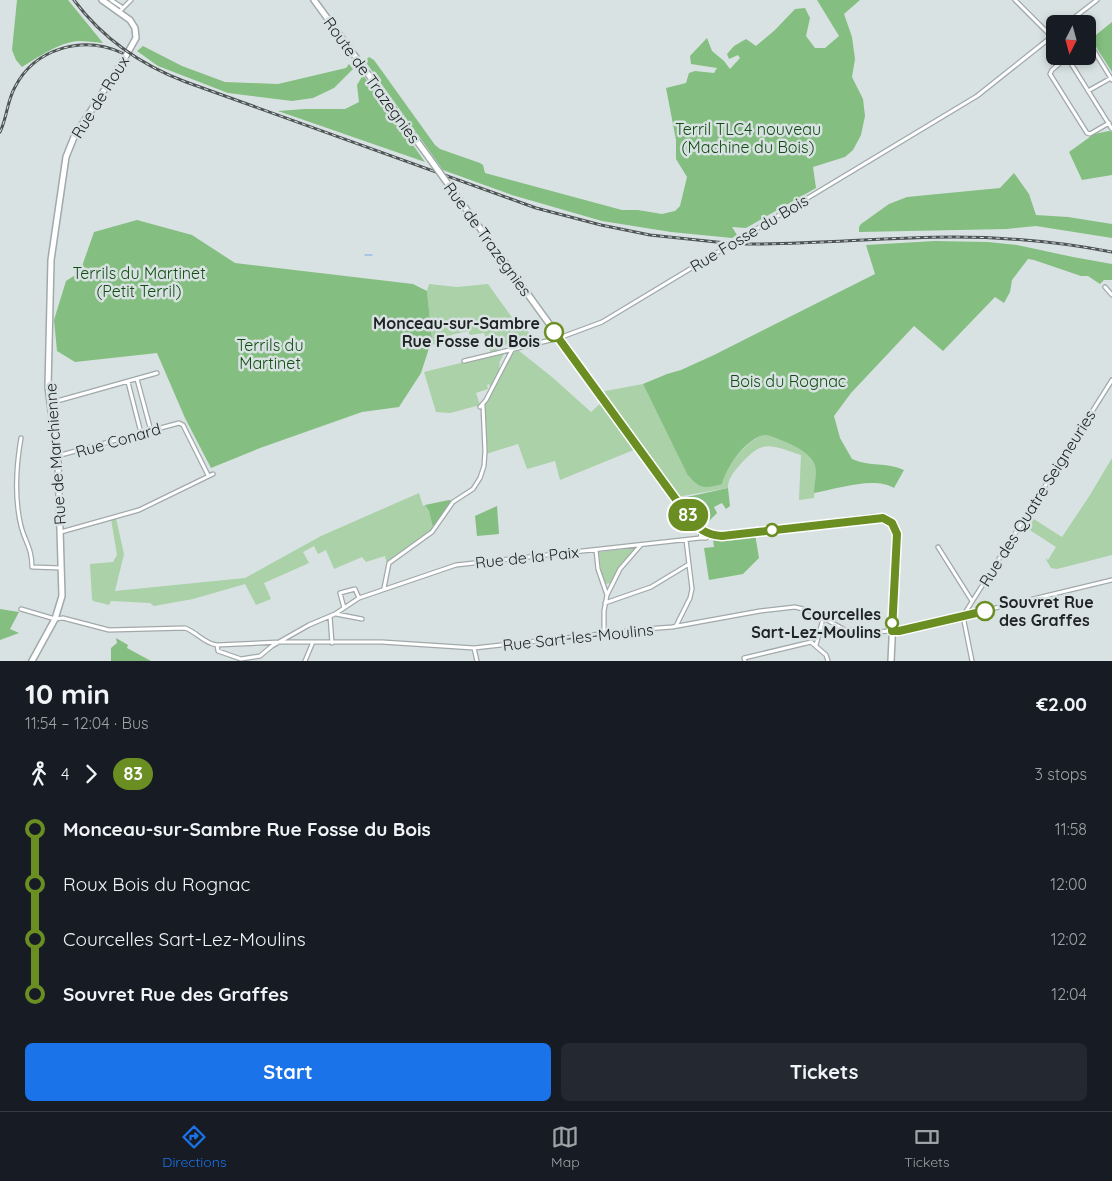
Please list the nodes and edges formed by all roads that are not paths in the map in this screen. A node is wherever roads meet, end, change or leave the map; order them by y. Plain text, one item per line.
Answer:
1 (102, 0) edge
2 (111, 0) edge
3 (131, 0) edge
4 (314, 0) edge
5 (1015, 0) edge
6 (1097, 0) edge
7 (1090, 2) edge
8 (121, 10) junction
9 (1076, 15) edge
10 (1046, 29) edge
11 (1046, 42) edge
12 (1096, 54) edge
13 (1057, 65) edge
14 (1071, 65) edge
15 (1111, 79) edge
16 (1088, 91) junction
17 (1109, 124) junction
18 (1112, 129) edge
19 (430, 159) joint
20 (51, 270) joint
21 (1105, 287) dead end
22 (1112, 295) edge
23 (559, 338) junction
24 (512, 350) junction
25 (464, 361) dead end
26 (157, 373) dead end
27 (137, 379) junction
28 (1112, 380) edge
29 (128, 382) junction
30 (50, 403) junction
31 (150, 431) junction
32 (142, 433) junction
33 (21, 438) dead end
34 (58, 456) junction
35 (213, 474) dead end
36 (208, 475) junction
37 (702, 531) junction
38 (61, 532) junction
39 (709, 534) junction
40 (700, 538) junction
41 (686, 540) junction
42 (641, 545) junction
43 (938, 547) dead end
44 (596, 550) junction
45 (689, 564) junction
46 (62, 568) junction
47 (1112, 580) edge
48 (384, 588) junction
49 (607, 595) junction
50 (359, 598) junction
51 (972, 601) junction
52 (605, 603) junction
53 (344, 608) junction
54 (21, 609) dead end
55 (335, 614) junction
56 (330, 616) junction
57 (962, 616) junction
58 (362, 618) dead end
59 (55, 619) junction
60 (823, 619) junction
61 (676, 626) junction
62 (892, 631) junction
63 (604, 634) junction
64 (280, 642) junction
65 (313, 642) junction
66 (332, 642) junction
67 (217, 645) junction
68 (816, 645) junction
69 (474, 648) junction
70 (252, 659) junction
71 (32, 661) edge
72 (257, 661) edge
73 (305, 661) edge
74 (477, 661) edge
75 (745, 661) edge
76 (828, 661) edge
77 (891, 661) edge
78 (972, 661) edge

1 - 8 main road, Rue de Roux
2 - 8 street, Rue de Roux
3 - 8 street
4 - 19 main road, Route de Trazegnies
5 - 10 street
6 - 7 street
7 - 9 street
8 - 20 main road, Rue de Roux
11 - 23 street, Rue Fosse du Bois
12 - 15 street
13 - 17 street
14 - 16 street
15 - 16 street
16 - 17 street
17 - 18 street
19 - 23 main road, Rue de Trazegnies, bridge
20 - 30 main road, Rue de Marchienne
21 - 22 street
23 - 24 street, Rue Fosse du Bois
23 - 37 main road, Rue de Trazegnies
24 - 25 street, Rue Fosse du Bois
24 - 48 street
26 - 27 street
27 - 29 street
27 - 31 street
28 - 51 street, Rue des Quatre Seigneuries
29 - 30 street
29 - 32 street
30 - 34 main road, Rue de Marchienne
31 - 32 street, Rue Conard
31 - 36 street, Rue Conard
32 - 34 street, Rue Conard
33 - 46 street
34 - 38 main road, Rue de Marchienne
35 - 36 street
36 - 38 street
37 - 39 main road, Rue de Trazegnies
37 - 40 street
38 - 46 main road, Rue de Marchienne
39 - 40 street, Rue de la Paix
39 - 62 main road, Rue de Trazegnies
40 - 41 street, Rue de la Paix
41 - 42 street, Rue de la Paix
41 - 45 street
42 - 44 street, Rue de la Paix
42 - 49 street
43 - 51 street
44 - 48 street, Rue de la Paix
44 - 49 street
45 - 52 street
45 - 61 street
46 - 59 main road, Rue de Marchienne
47 - 57 street
48 - 50 street, Rue de la Paix
49 - 52 street
50 - 53 street, Rue de la Paix
50 - 53 street
51 - 57 street, Rue des Quatre Seigneuries
52 - 63 street
53 - 55 street, Rue de la Paix
54 - 59 street
55 - 56 street, Rue de la Paix
55 - 58 street
56 - 64 street, Rue de la Paix
56 - 66 street
57 - 62 street
57 - 78 street
59 - 67 street
59 - 71 main road, Rue de Marchienne
60 - 61 street, Rue Sart-les-Moulins
60 - 62 street, Rue Sart-les-Moulins
60 - 68 street
61 - 63 street, Rue Sart-les-Moulins
62 - 77 main road
63 - 69 street, Rue Sart-les-Moulins
64 - 65 street, Rue Sart-les-Moulins
64 - 67 street, Rue Sart-les-Moulins
64 - 70 street, Rue de la Paix
65 - 66 street, Rue Sart-les-Moulins
65 - 73 street
66 - 69 street, Rue Sart-les-Moulins
67 - 70 street
68 - 75 street
68 - 76 street
69 - 74 street
70 - 72 street

